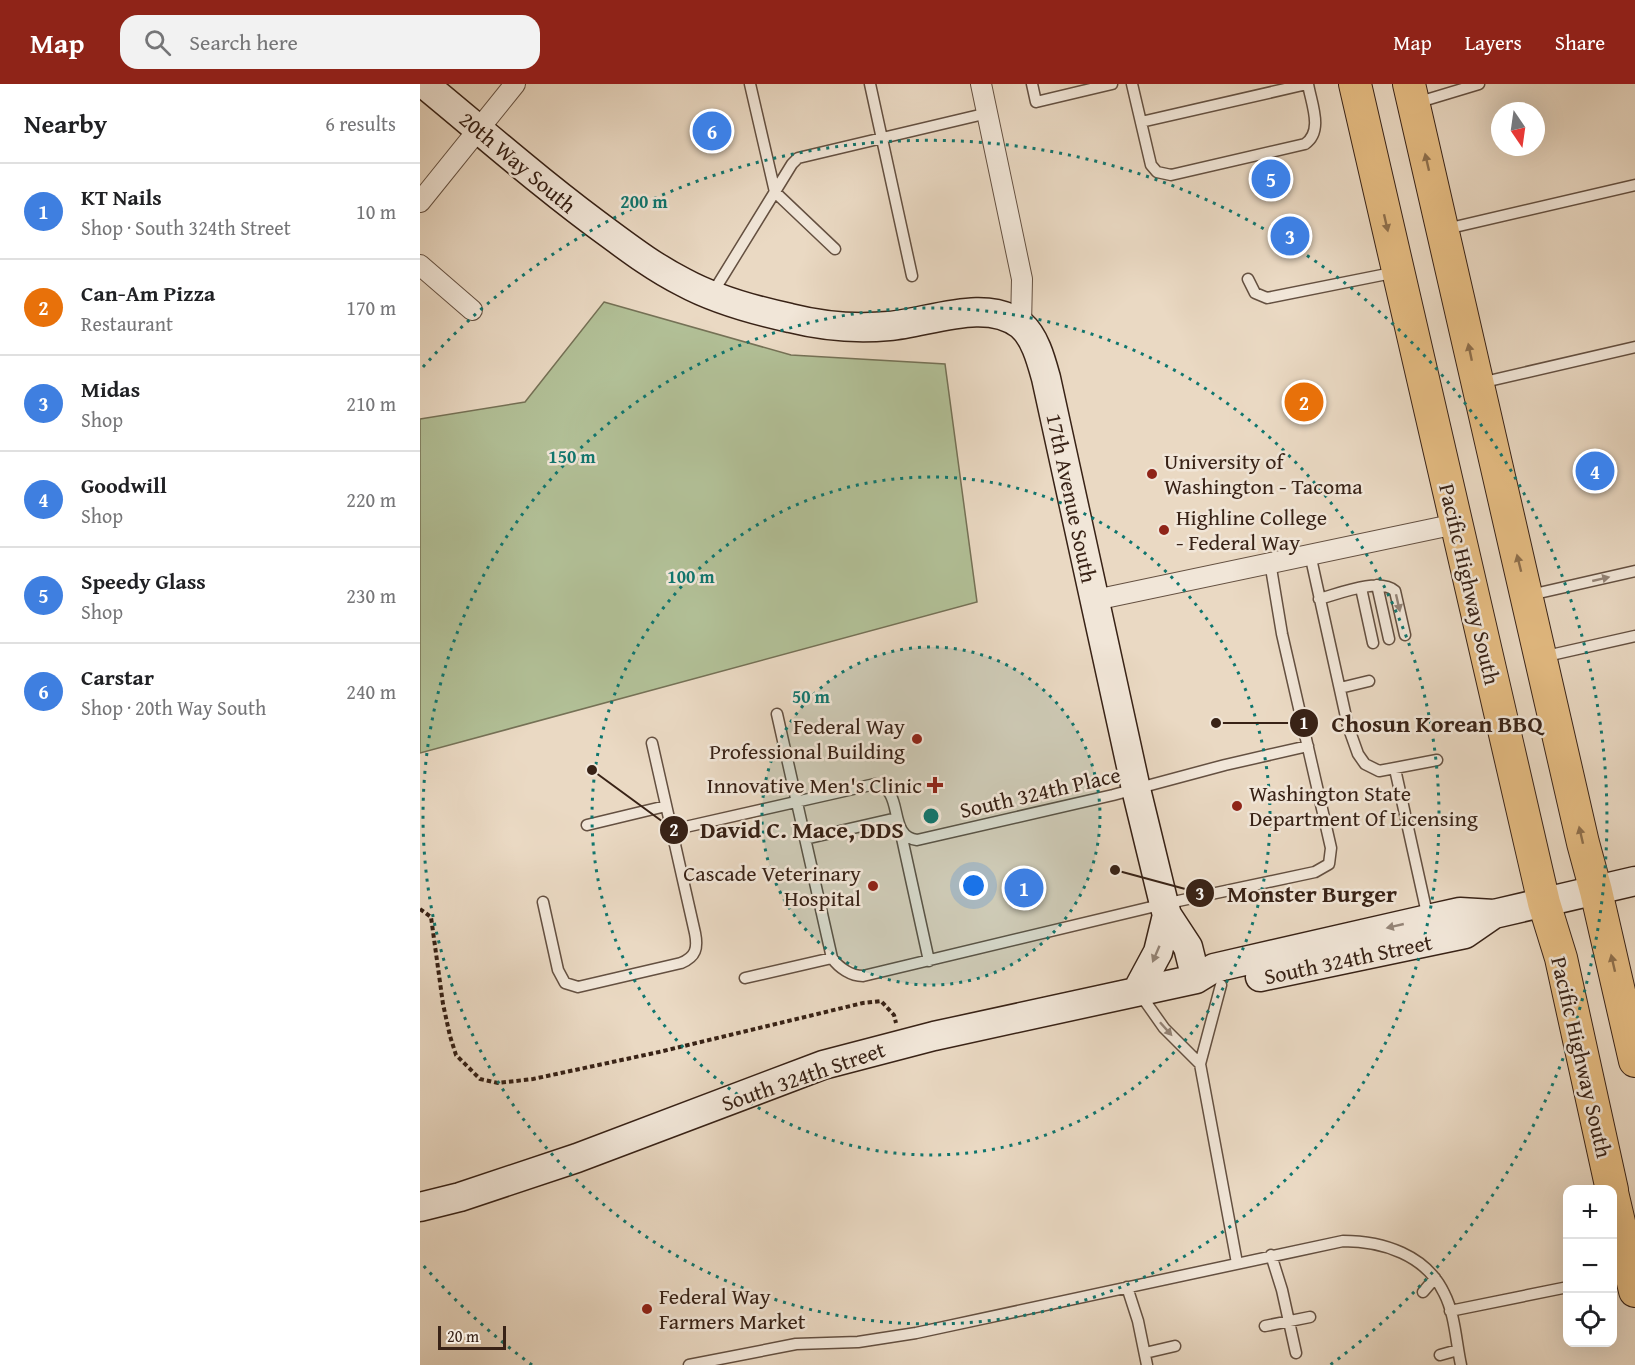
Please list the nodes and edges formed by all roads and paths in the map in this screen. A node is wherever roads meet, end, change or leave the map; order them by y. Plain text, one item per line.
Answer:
1 (424, 84) edge
2 (514, 84) edge
3 (750, 84) edge
4 (870, 84) edge
5 (981, 84) edge
6 (1032, 84) edge
7 (1113, 84) edge
8 (1132, 84) edge
9 (1307, 84) edge
10 (1354, 84) edge
11 (1479, 84) edge
12 (1411, 94) edge
13 (988, 113) junction
14 (1141, 122) junction
15 (479, 129) junction
16 (882, 137) junction
17 (1635, 185) edge
18 (775, 192) junction
19 (420, 202) edge
20 (1442, 230) junction
21 (835, 249) dead end
22 (420, 266) edge
23 (1397, 272) junction
24 (912, 276) dead end
25 (1248, 279) dead end
26 (711, 295) junction
27 (472, 310) dead end
28 (1022, 326) junction
29 (1635, 348) edge
30 (1476, 384) junction
31 (1456, 524) junction
32 (1310, 554) junction
33 (1270, 562) junction
34 (1635, 571) edge
35 (1377, 585) junction
36 (1361, 588) junction
37 (1527, 596) junction
38 (1319, 599) junction
39 (1095, 600) junction
40 (1405, 635) dead end
41 (1635, 636) edge
42 (1389, 639) dead end
43 (1373, 643) dead end
44 (1541, 657) junction
45 (1369, 681) dead end
46 (1340, 688) junction
47 (777, 714) dead end
48 (652, 743) dead end
49 (1308, 746) junction
50 (1437, 760) dead end
51 (1395, 769) junction
52 (1136, 789) junction
53 (796, 801) junction
54 (666, 806) junction
55 (898, 822) junction
56 (587, 825) dead end
57 (672, 830) junction
58 (805, 839) junction
59 (1635, 881) edge
60 (1596, 891) junction
61 (543, 902) dead end
62 (1544, 903) junction
63 (420, 909) edge
64 (1166, 910) junction
65 (1494, 914) junction
66 (1428, 918) junction
67 (832, 958) junction
68 (929, 961) junction
69 (745, 978) dead end
70 (1209, 982) junction
71 (1137, 991) junction
72 (902, 1044) junction
73 (1635, 1060) edge
74 (1200, 1064) junction
75 (1611, 1185) edge
76 (420, 1207) edge
77 (1617, 1216) edge
78 (1271, 1255) junction
79 (1237, 1263) junction
80 (1435, 1278) junction
81 (1629, 1280) edge
82 (1127, 1287) junction
83 (1563, 1288) edge
84 (1423, 1292) dead end
85 (1450, 1311) junction
86 (1310, 1317) dead end
87 (1289, 1321) junction
88 (1265, 1326) dead end
89 (1174, 1347) dead end
90 (1458, 1350) junction
91 (1144, 1353) junction
92 (1296, 1353) dead end
93 (1440, 1355) dead end
94 (689, 1365) edge
95 (1147, 1365) edge
96 (1461, 1365) edge

1 - 15 street, 20th Way South
2 - 15 street
3 - 18 lane
4 - 16 lane
5 - 13 street
6 - 7 lane
8 - 14 lane
9 - 14 lane
9 - 14 lane
10 -> 23 main road, Pacific Highway South
11 - 12 lane
20 -> 12 main road
13 - 16 lane
13 - 28 street
15 - 19 street
15 - 26 street, 20th Way South
16 - 18 lane
16 - 24 lane
17 - 20 lane
18 - 21 lane
18 - 26 lane
30 -> 20 main road
22 - 27 street
23 - 25 lane
23 - 31 main road, Pacific Highway South
26 - 28 street, 20th Way South
28 - 39 street, 17th Avenue South
29 - 30 lane
37 -> 30 main road
31 - 32 street
31 - 62 main road, Pacific Highway South
32 - 33 street
32 - 38 lane
33 - 39 street
33 - 49 lane
37 -> 34 lane
35 - 36 lane
35 -> 40 lane
35 - 42 lane
36 - 38 lane
36 - 43 lane
37 - 44 main road
38 - 46 lane
39 - 52 street, 17th Avenue South
41 - 44 lane
60 -> 44 main road
45 - 46 lane
46 - 51 lane
47 - 53 lane
48 - 54 lane
49 - 52 lane
49 - 64 lane
50 - 51 lane
51 - 66 lane
52 - 55 lane, South 324th Place
52 - 64 street, 17th Avenue South
53 - 55 lane
53 - 57 lane
53 - 58 lane
54 - 56 lane
54 - 57 lane
55 - 58 lane
55 - 68 lane
57 - 61 lane
58 - 67 lane
59 - 60 street, South 324th Street
60 - 62 street, South 324th Street
73 -> 60 main road
62 - 65 street, South 324th Street
62 - 75 main road, Pacific Highway South
63 - 72 path
64 - 68 lane
64 - 70 street, 17th Avenue South
64 -> 71 street, 17th Avenue South
65 - 66 street, South 324th Street
65 - 70 street, South 324th Street
66 -> 70 street, South 324th Street
67 - 68 lane
67 - 69 lane
70 - 71 street, South 324th Street
70 - 74 lane
71 - 72 street, South 324th Street
71 -> 74 lane
72 - 76 street, South 324th Street
74 - 79 lane
77 - 81 main road, Pacific Highway South
78 - 79 lane
78 - 80 lane
78 - 87 lane
79 - 82 lane
80 - 84 lane
80 - 85 lane
82 - 91 lane
82 - 94 lane
83 - 85 lane
85 - 90 lane
86 - 87 lane
87 - 88 lane
87 - 92 lane
89 - 91 lane
90 - 93 lane
90 - 96 lane
91 - 95 lane

